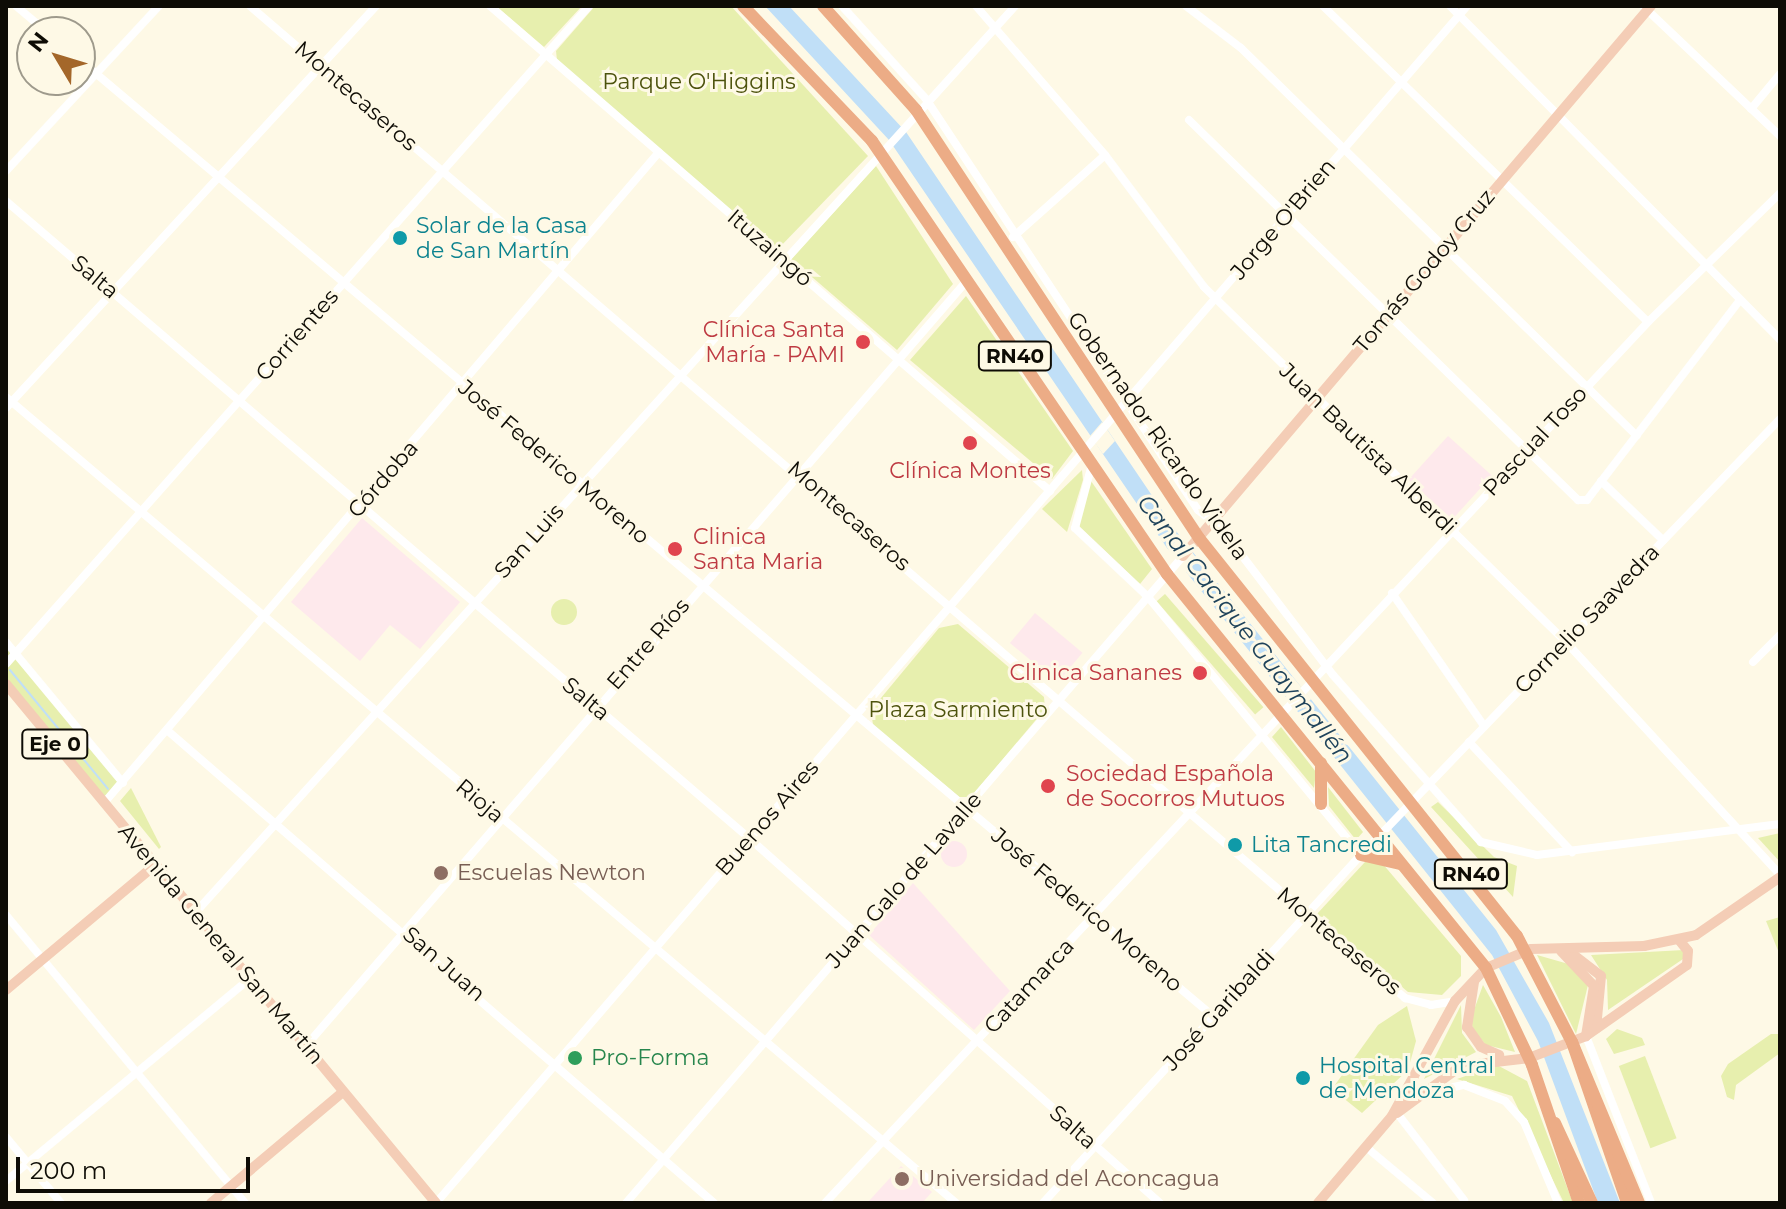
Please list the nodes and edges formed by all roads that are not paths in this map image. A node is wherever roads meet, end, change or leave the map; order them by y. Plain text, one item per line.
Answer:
1 (159, 6) edge
2 (250, 6) edge
3 (376, 6) edge
4 (490, 6) edge
5 (589, 6) edge
6 (743, 6) edge
7 (823, 6) edge
8 (842, 6) edge
9 (976, 6) edge
10 (1015, 6) edge
11 (1186, 6) edge
12 (1323, 6) edge
13 (1450, 6) edge
14 (1467, 6) edge
15 (1647, 7) edge
16 (1460, 15) junction
17 (999, 25) junction
18 (546, 55) junction
19 (321, 66) junction
20 (96, 74) joint
21 (1780, 74) edge
22 (1402, 81) junction
23 (76, 96) edge
24 (926, 99) junction
25 (1751, 109) junction
26 (916, 110) junction
27 (1557, 114) junction
28 (1189, 120) dead end
29 (1780, 136) edge
30 (1344, 148) junction
31 (879, 151) junction
32 (659, 152) junction
33 (1105, 155) junction
34 (6, 171) edge
35 (443, 171) junction
36 (217, 178) junction
37 (1502, 179) junction
38 (1780, 193) edge
39 (6, 201) edge
40 (1286, 216) junction
41 (1013, 237) junction
42 (1445, 247) junction
43 (782, 259) junction
44 (1705, 264) junction
45 (560, 270) junction
46 (343, 283) junction
47 (965, 283) junction
48 (113, 292) junction
49 (1215, 299) junction
50 (1740, 300) junction
51 (1388, 314) junction
52 (1648, 322) junction
53 (1780, 340) edge
54 (899, 358) junction
55 (682, 371) junction
56 (463, 386) junction
57 (1587, 387) junction
58 (1316, 400) junction
59 (239, 402) junction
60 (8, 403) edge
61 (1120, 410) junction
62 (1780, 419) edge
63 (1099, 434) joint
64 (1637, 436) junction
65 (1527, 450) junction
66 (1082, 454) junction
67 (1091, 468) junction
68 (799, 473) junction
69 (1601, 481) junction
70 (580, 484) junction
71 (1050, 491) junction
72 (360, 506) junction
73 (140, 513) junction
74 (1213, 521) junction
75 (1451, 530) junction
76 (1199, 538) junction
77 (1663, 540) junction
78 (1183, 556) joint
79 (1167, 574) junction
80 (700, 584) junction
81 (1392, 593) junction
82 (1148, 597) junction
83 (473, 603) junction
84 (952, 605) junction
85 (264, 618) junction
86 (1780, 635) edge
87 (6, 642) edge
88 (1566, 642) junction
89 (16, 653) junction
90 (1326, 662) junction
91 (1753, 662) dead end
92 (6, 664) edge
93 (1312, 678) junction
94 (6, 684) edge
95 (1296, 696) joint
96 (1061, 698) junction
97 (595, 706) junction
98 (375, 712) junction
99 (1280, 713) junction
100 (857, 716) junction
101 (1484, 726) junction
102 (168, 731) junction
103 (1263, 732) junction
104 (1469, 742) junction
105 (1321, 763) junction
106 (123, 783) junction
107 (1428, 784) junction
108 (104, 803) junction
109 (1321, 804) junction
110 (966, 808) junction
111 (1190, 812) junction
112 (1399, 814) junction
113 (498, 817) junction
114 (277, 821) junction
115 (1780, 824) edge
116 (1744, 832) junction
117 (1379, 836) junction
118 (749, 838) junction
119 (1572, 852) junction
120 (1361, 855) junction
121 (155, 865) junction
122 (1407, 870) junction
123 (1780, 876) edge
124 (195, 913) junction
125 (6, 915) edge
126 (1306, 915) junction
127 (1094, 916) junction
128 (404, 929) junction
129 (856, 936) junction
130 (1679, 940) junction
131 (1552, 947) junction
132 (654, 949) junction
133 (43, 959) junction
134 (1501, 962) junction
135 (249, 979) junction
136 (6, 990) edge
137 (1455, 1001) junction
138 (1213, 1016) junction
139 (1591, 1032) junction
140 (764, 1042) junction
141 (977, 1042) junction
142 (305, 1047) junction
143 (1556, 1049) junction
144 (1510, 1058) junction
145 (1529, 1058) junction
146 (556, 1062) junction
147 (136, 1073) junction
148 (343, 1092) junction
149 (1418, 1096) junction
150 (1395, 1115) junction
151 (1555, 1123) junction
152 (6, 1137) edge
153 (882, 1142) junction
154 (1094, 1146) junction
155 (1366, 1147) junction
156 (664, 1159) junction
157 (28, 1163) junction
158 (6, 1181) edge
159 (232, 1186) junction
160 (1464, 1200) dead end
161 (61, 1203) edge
162 (211, 1203) edge
163 (245, 1203) edge
164 (436, 1203) edge
165 (626, 1203) edge
166 (714, 1203) edge
167 (825, 1203) edge
168 (956, 1203) edge
169 (1043, 1203) edge
170 (1160, 1203) edge
171 (1318, 1203) edge
172 (1433, 1203) edge
173 (1558, 1203) edge
174 (1579, 1203) edge
175 (1592, 1203) edge
176 (1627, 1203) edge
177 (1639, 1203) edge
178 (1651, 1203) edge

1 - 20 street
2 - 19 street, Montecaseros
3 - 19 street
4 - 18 street, Ituzaingó
5 - 18 street, Corrientes
6 - 31 highway, Gobernador Ricardo Videla / RN40
7 - 26 highway, Gobernador Ricardo Videla / RN40
8 - 24 street
9 - 17 street, Juan Bautista Alberdi
10 - 17 street, San Luis
11 - 30 street
12 - 22 street
13 - 16 street
14 - 16 street, Jorge O'Brien
15 - 25 street
15 - 27 main road, Tomás Godoy Cruz
16 - 22 street, Jorge O'Brien
16 - 27 street
17 - 24 street, San Luis
17 - 33 street, Juan Bautista Alberdi
18 - 32 street, Ituzaingó
18 - 35 street, Corrientes
19 - 35 street, Montecaseros
19 - 36 street
20 - 36 street, José Federico Moreno
21 - 25 street
22 - 30 street, Jorge O'Brien
22 - 37 street
23 - 34 street
24 - 26 street, San Luis
24 - 41 street
25 - 29 street
26 - 31 street, San Luis
26 - 61 highway, Gobernador Ricardo Videla / RN40
27 - 37 main road, Tomás Godoy Cruz
27 - 44 street
28 - 40 street
30 - 40 street, Jorge O'Brien
30 - 42 street
31 - 43 street, San Luis
31 - 47 highway, Gobernador Ricardo Videla / RN40
32 - 43 street, Ituzaingó
32 - 45 street, Córdoba
33 - 41 street
33 - 49 street, Juan Bautista Alberdi
35 - 45 street, Montecaseros
35 - 46 street, Corrientes
36 - 46 street, José Federico Moreno
36 - 48 street
37 - 42 main road, Tomás Godoy Cruz
37 - 52 street
38 - 44 street, Pascual Toso
39 - 48 street, Salta
40 - 49 street, Jorge O'Brien
40 - 51 street
41 - 61 street
42 - 51 main road, Tomás Godoy Cruz
42 - 57 street
43 - 54 street, Ituzaingó
43 - 55 street, San Luis
44 - 50 street
44 - 52 street, Pascual Toso
45 - 55 street, Montecaseros
45 - 56 street, Córdoba
46 - 56 street, José Federico Moreno
46 - 59 street, Corrientes
47 - 54 street, Entre Ríos
47 - 66 highway, Gobernador Ricardo Videla / RN40
48 - 59 street, Salta
48 - 60 street
49 - 58 street, Juan Bautista Alberdi
49 - 61 street, Jorge O'Brien
50 - 53 street
50 - 64 street
51 - 58 main road, Tomás Godoy Cruz
51 - 65 street
52 - 57 street, Pascual Toso
54 - 68 street, Entre Ríos
54 - 71 street, Ituzaingó
55 - 68 street, Montecaseros
55 - 70 street, San Luis
56 - 70 street, José Federico Moreno
56 - 72 street, Córdoba
57 - 64 street
57 - 65 street, Pascual Toso
58 - 74 main road, Tomás Godoy Cruz
58 - 75 street, Juan Bautista Alberdi
59 - 72 street, Salta
59 - 73 street, Corrientes
60 - 73 street, Rioja
61 - 63 street, Jorge O'Brien
61 - 74 street
61 - 76 highway, Gobernador Ricardo Videla / RN40
62 - 77 street, Cornelio Saavedra
63 - 66 street, Buenos Aires
64 - 69 street
65 - 69 street
65 - 75 street, Pascual Toso
66 - 67 highway, Gobernador Ricardo Videla / RN40
66 - 71 street, Buenos Aires
67 - 79 highway, Gobernador Ricardo Videla / RN40
67 - 82 street
68 - 80 street, Entre Ríos
68 - 84 street, Montecaseros
69 - 77 street
70 - 80 street, José Federico Moreno
70 - 83 street, San Luis
71 - 84 street, Buenos Aires
72 - 83 street, Salta
72 - 85 street, Córdoba
73 - 85 street, Rioja
73 - 89 street, Corrientes
74 - 76 main road, Tomás Godoy Cruz
74 - 90 street
75 - 81 street, Pascual Toso
75 - 88 street, Juan Bautista Alberdi
76 - 78 main road, Tomás Godoy Cruz
76 - 93 highway, Gobernador Ricardo Videla / RN40
77 - 88 street, Cornelio Saavedra
78 - 79 street, Juan Galo de Lavalle
79 - 82 street, Juan Galo de Lavalle
79 - 99 highway, Gobernador Ricardo Videla / RN40
80 - 97 street, Entre Ríos
80 - 100 street, José Federico Moreno
81 - 90 street, Pascual Toso
81 - 101 street
82 - 96 street, Juan Galo de Lavalle
82 - 103 street
83 - 97 street, Salta
83 - 98 street, San Luis
84 - 96 street, Montecaseros
84 - 100 street, Buenos Aires
85 - 98 street, Rioja
85 - 102 street, Córdoba
86 - 91 street
87 - 89 street
88 - 101 street, Cornelio Saavedra
88 - 116 street, Juan Bautista Alberdi
89 - 92 street, Corrientes
89 - 106 street
90 - 93 street, Pascual Toso
90 - 107 street
93 - 95 street, Pascual Toso
93 - 112 highway, Gobernador Ricardo Videla / RN40
94 - 108 main road, Avenida General San Martín / Eje 0
95 - 99 street, Catamarca
96 - 110 street, Juan Galo de Lavalle
96 - 111 street, Montecaseros
97 - 113 street, Entre Ríos
97 - 118 street, Salta
98 - 113 street, Rioja
98 - 114 street, San Luis
99 - 103 street, Catamarca
99 - 105 highway, Gobernador Ricardo Videla / RN40
100 - 110 street, José Federico Moreno
100 - 118 street, Buenos Aires
101 - 104 street, Cornelio Saavedra
102 - 106 street, Córdoba
102 - 114 street, San Juan
103 - 109 street
103 - 111 street, Catamarca
104 - 107 street, Cornelio Saavedra
104 - 119 street
105 - 109 highway
105 - 117 highway, Gobernador Ricardo Videla / RN40
106 - 108 street, Córdoba
107 - 112 street, Cornelio Saavedra
107 - 119 street
108 - 121 main road, Avenida General San Martín / Eje 0
109 - 120 street
110 - 127 street, José Federico Moreno
110 - 129 street, Juan Galo de Lavalle
111 - 126 street, Montecaseros
111 - 127 street, Catamarca
112 - 117 street, José Garibaldi
112 - 134 highway, Gobernador Ricardo Videla / RN40
113 - 128 street, Entre Ríos
113 - 132 street, Rioja
114 - 124 street, San Luis
114 - 128 street, San Juan
115 - 116 street
116 - 119 street
116 - 123 street, Juan Bautista Alberdi
117 - 120 street, José Garibaldi
117 - 122 highway, Gobernador Ricardo Videla / RN40
118 - 129 street, Salta
118 - 132 street, Buenos Aires
120 - 122 highway
120 - 126 street, José Garibaldi
121 - 124 main road, Avenida General San Martín / Eje 0
121 - 133 main road
122 - 134 highway, Gobernador Ricardo Videla / RN40
123 - 130 main road
124 - 135 main road, Avenida General San Martín / Eje 0
125 - 133 street
126 - 137 street, Montecaseros
126 - 138 street, José Garibaldi
127 - 138 street, José Federico Moreno
127 - 141 street, Catamarca
128 - 142 street, Entre Ríos
128 - 146 street, San Juan
129 - 140 street, Juan Galo de Lavalle
129 - 141 street, Salta
130 - 131 main road
130 - 139 main road
131 - 134 main road
131 - 139 main road
132 - 140 street, Rioja
132 - 146 street, Buenos Aires
133 - 136 main road
133 - 147 street
134 - 137 main road
134 - 143 highway, Gobernador Ricardo Videla / RN40
134 - 144 main road
134 - 145 highway, Gobernador Ricardo Videla / RN40
135 - 142 main road, Avenida General San Martín / Eje 0
135 - 147 street
137 - 150 main road
138 - 154 street, José Garibaldi
139 - 143 main road
139 - 178 street
140 - 153 street, Rioja
140 - 156 street, Juan Galo de Lavalle
141 - 153 street, Catamarca
141 - 154 street, Salta
142 - 148 main road, Avenida General San Martín / Eje 0
143 - 145 main road
143 - 176 highway, Gobernador Ricardo Videla / RN40
143 - 177 highway, Gobernador Ricardo Videla / RN40
144 - 145 main road
144 - 149 main road
145 - 151 highway, Gobernador Ricardo Videla / RN40
146 - 156 street, San Juan
146 - 164 street, Buenos Aires
147 - 157 street
147 - 159 street
148 - 159 main road
148 - 164 main road, Avenida General San Martín / Eje 0
149 - 150 main road
149 - 173 street
150 - 155 main road
150 - 160 street
151 - 174 highway, Gobernador Ricardo Videla / RN40
151 - 175 highway, Gobernador Ricardo Videla / RN40
152 - 157 street
153 - 167 street, Catamarca
153 - 168 street, Rioja
154 - 169 street, José Garibaldi
154 - 170 street, Salta
155 - 171 main road
155 - 172 street
156 - 165 street, Juan Galo de Lavalle
156 - 166 street, San Juan
157 - 158 street
157 - 161 street
159 - 162 main road
159 - 163 street

